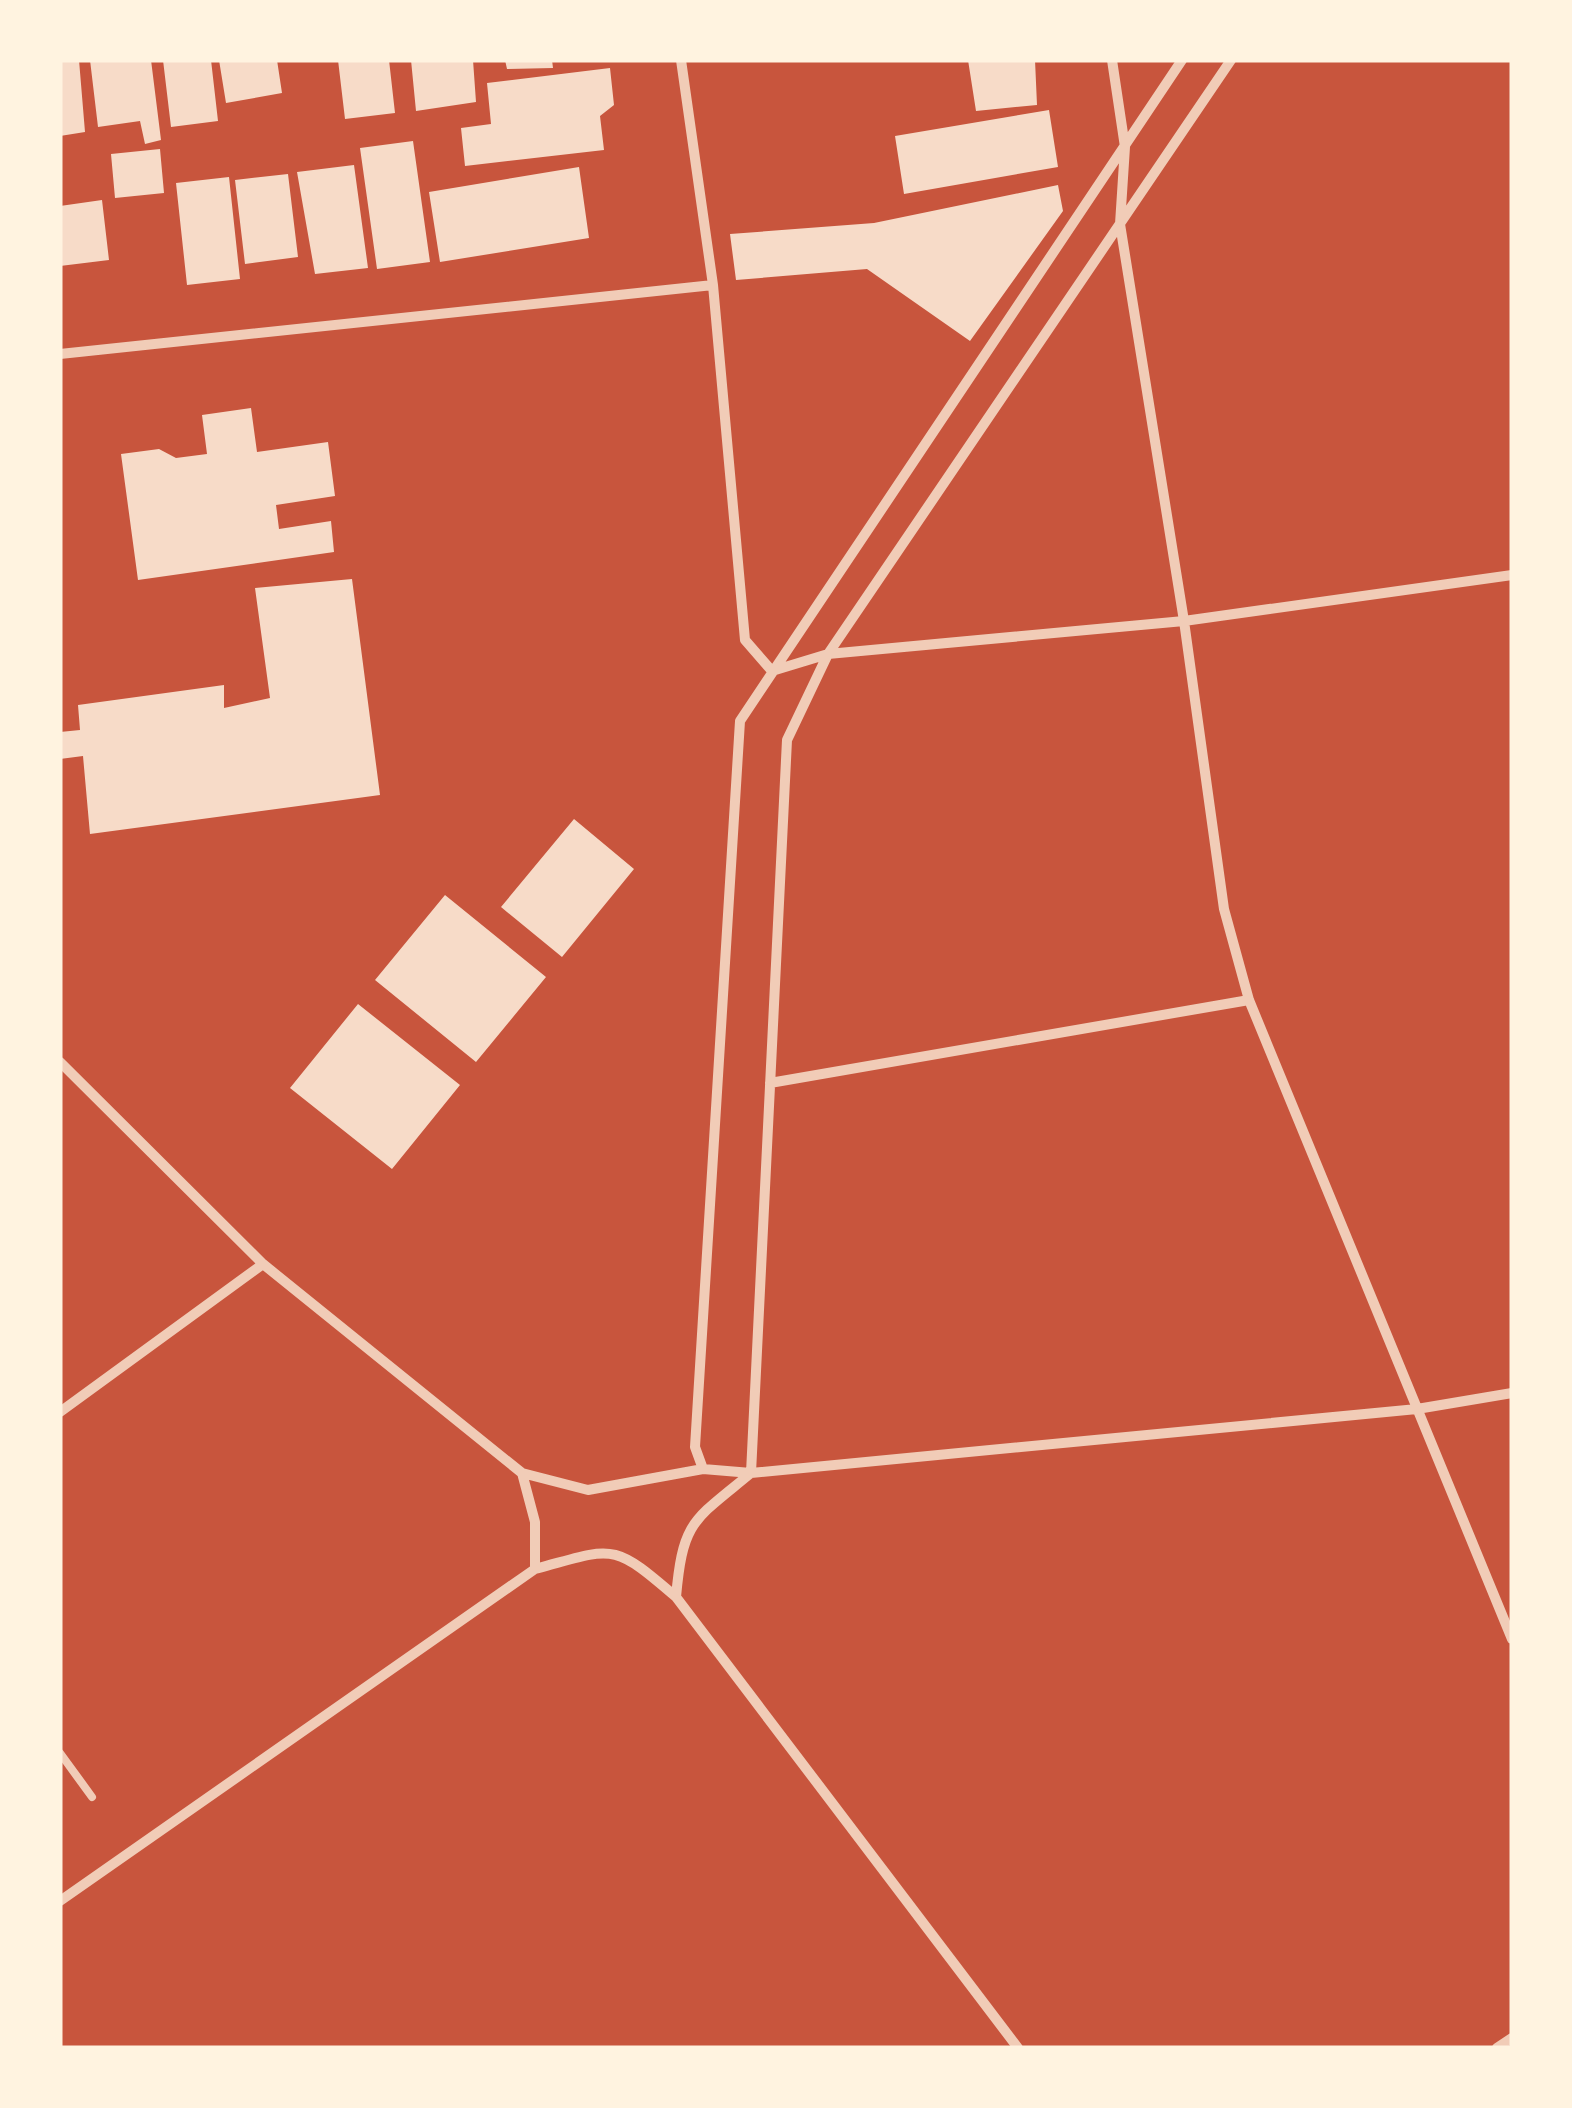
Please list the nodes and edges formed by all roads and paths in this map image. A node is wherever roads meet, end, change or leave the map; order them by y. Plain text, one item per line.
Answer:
1 (681, 60) edge
2 (1112, 60) edge
3 (1182, 60) edge
4 (1231, 60) edge
5 (1124, 148) junction
6 (1120, 224) junction
7 (712, 286) junction
8 (60, 354) edge
9 (1512, 574) edge
10 (1184, 622) junction
11 (828, 654) junction
12 (772, 671) junction
13 (1249, 1000) junction
14 (60, 1062) edge
15 (770, 1083) junction
16 (263, 1264) junction
17 (1512, 1393) edge
18 (1417, 1409) junction
19 (60, 1412) edge
20 (703, 1469) junction
21 (522, 1473) junction
22 (751, 1473) junction
23 (535, 1569) junction
24 (676, 1598) junction
25 (1512, 1639) edge
26 (60, 1753) edge
27 (92, 1797) dead end
28 (60, 1901) edge
29 (1512, 2038) edge
30 (1018, 2048) edge
31 (1497, 2048) edge

1 - 7 street
2 - 5 street
3 - 5 street
4 - 6 street
5 - 6 street
5 - 12 street
6 - 10 street
6 - 11 street
7 - 8 street
7 - 12 street
9 - 10 street
10 - 11 street
10 - 13 street
11 - 12 street
11 - 15 street
12 - 20 street
13 - 15 street
13 - 18 street
14 - 16 street
15 - 22 street
16 - 19 street
16 - 21 street
17 - 18 street
18 - 22 street
18 - 25 street
20 - 21 street
20 - 22 street
21 - 23 street
22 - 24 street
23 - 24 street
23 - 28 street
24 - 30 street
26 - 27 lane
29 - 31 street

